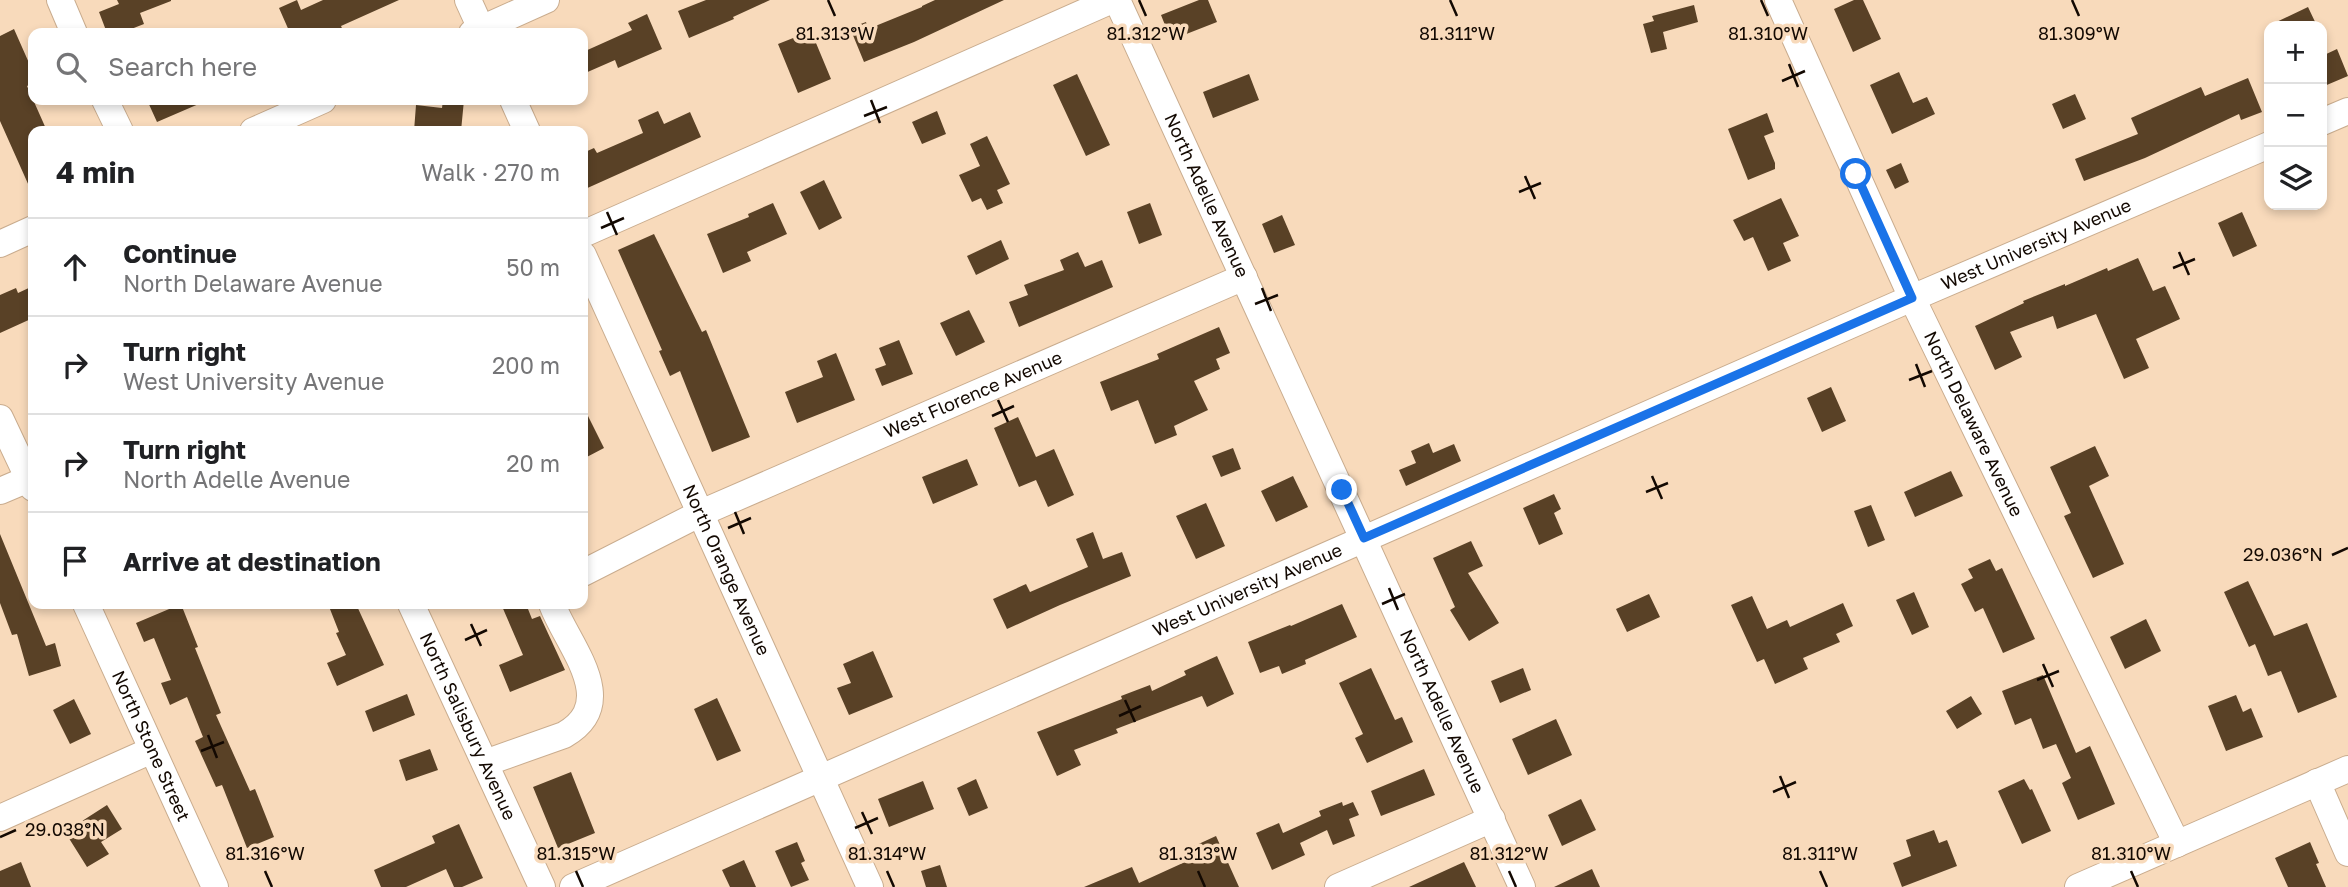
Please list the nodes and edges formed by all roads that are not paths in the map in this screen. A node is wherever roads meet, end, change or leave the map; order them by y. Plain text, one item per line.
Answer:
1 (60, 0) edge
2 (468, 0) edge
3 (546, 0) edge
4 (1114, 0) edge
5 (1778, 0) edge
6 (72, 28) edge
7 (478, 28) edge
8 (487, 28) edge
9 (107, 105) edge
10 (312, 105) edge
11 (515, 105) edge
12 (2348, 111) edge
13 (2327, 120) edge
14 (118, 126) edge
15 (264, 126) edge
16 (525, 126) edge
17 (2264, 147) edge
18 (28, 231) edge
19 (588, 232) edge
20 (0, 244) edge
21 (588, 266) edge
22 (1244, 276) junction
23 (1912, 298) junction
24 (0, 418) edge
25 (28, 473) edge
26 (28, 482) edge
27 (0, 491) edge
28 (701, 513) junction
29 (1364, 538) junction
30 (588, 570) edge
31 (88, 609) edge
32 (413, 609) edge
33 (555, 609) edge
34 (152, 750) junction
35 (485, 764) junction
36 (2348, 769) edge
37 (820, 777) junction
38 (2317, 782) junction
39 (0, 818) edge
40 (1492, 820) junction
41 (2177, 844) junction
42 (2348, 853) edge
43 (215, 887) edge
44 (542, 887) edge
45 (573, 887) edge
46 (870, 887) edge
47 (1339, 887) edge
48 (1522, 887) edge
49 (2078, 887) edge

1 - 6 street
2 - 7 street
3 - 8 street
4 - 19 street
4 - 22 street, North Adelle Avenue
5 - 23 street, North Delaware Avenue
9 - 14 street
10 - 15 street
11 - 16 street
12 - 13 street
17 - 23 street, West University Avenue
18 - 20 street
21 - 28 street, North Orange Avenue
22 - 28 street, West Florence Avenue
22 - 29 street, North Adelle Avenue
23 - 29 street, West University Avenue
23 - 41 street, North Delaware Avenue
24 - 25 street
26 - 27 street
28 - 30 street, West Florence Avenue
28 - 37 street, North Orange Avenue
29 - 37 street, West University Avenue
29 - 40 street, North Adelle Avenue
31 - 34 street, North Stone Street
32 - 35 street, North Salisbury Avenue
33 - 35 street
34 - 39 street
34 - 43 street, North Stone Street
35 - 44 street, North Salisbury Avenue
36 - 38 street
37 - 45 street, West University Avenue
37 - 46 street, North Orange Avenue
38 - 41 street
38 - 42 street
40 - 47 street
40 - 48 street, North Adelle Avenue
41 - 49 street

